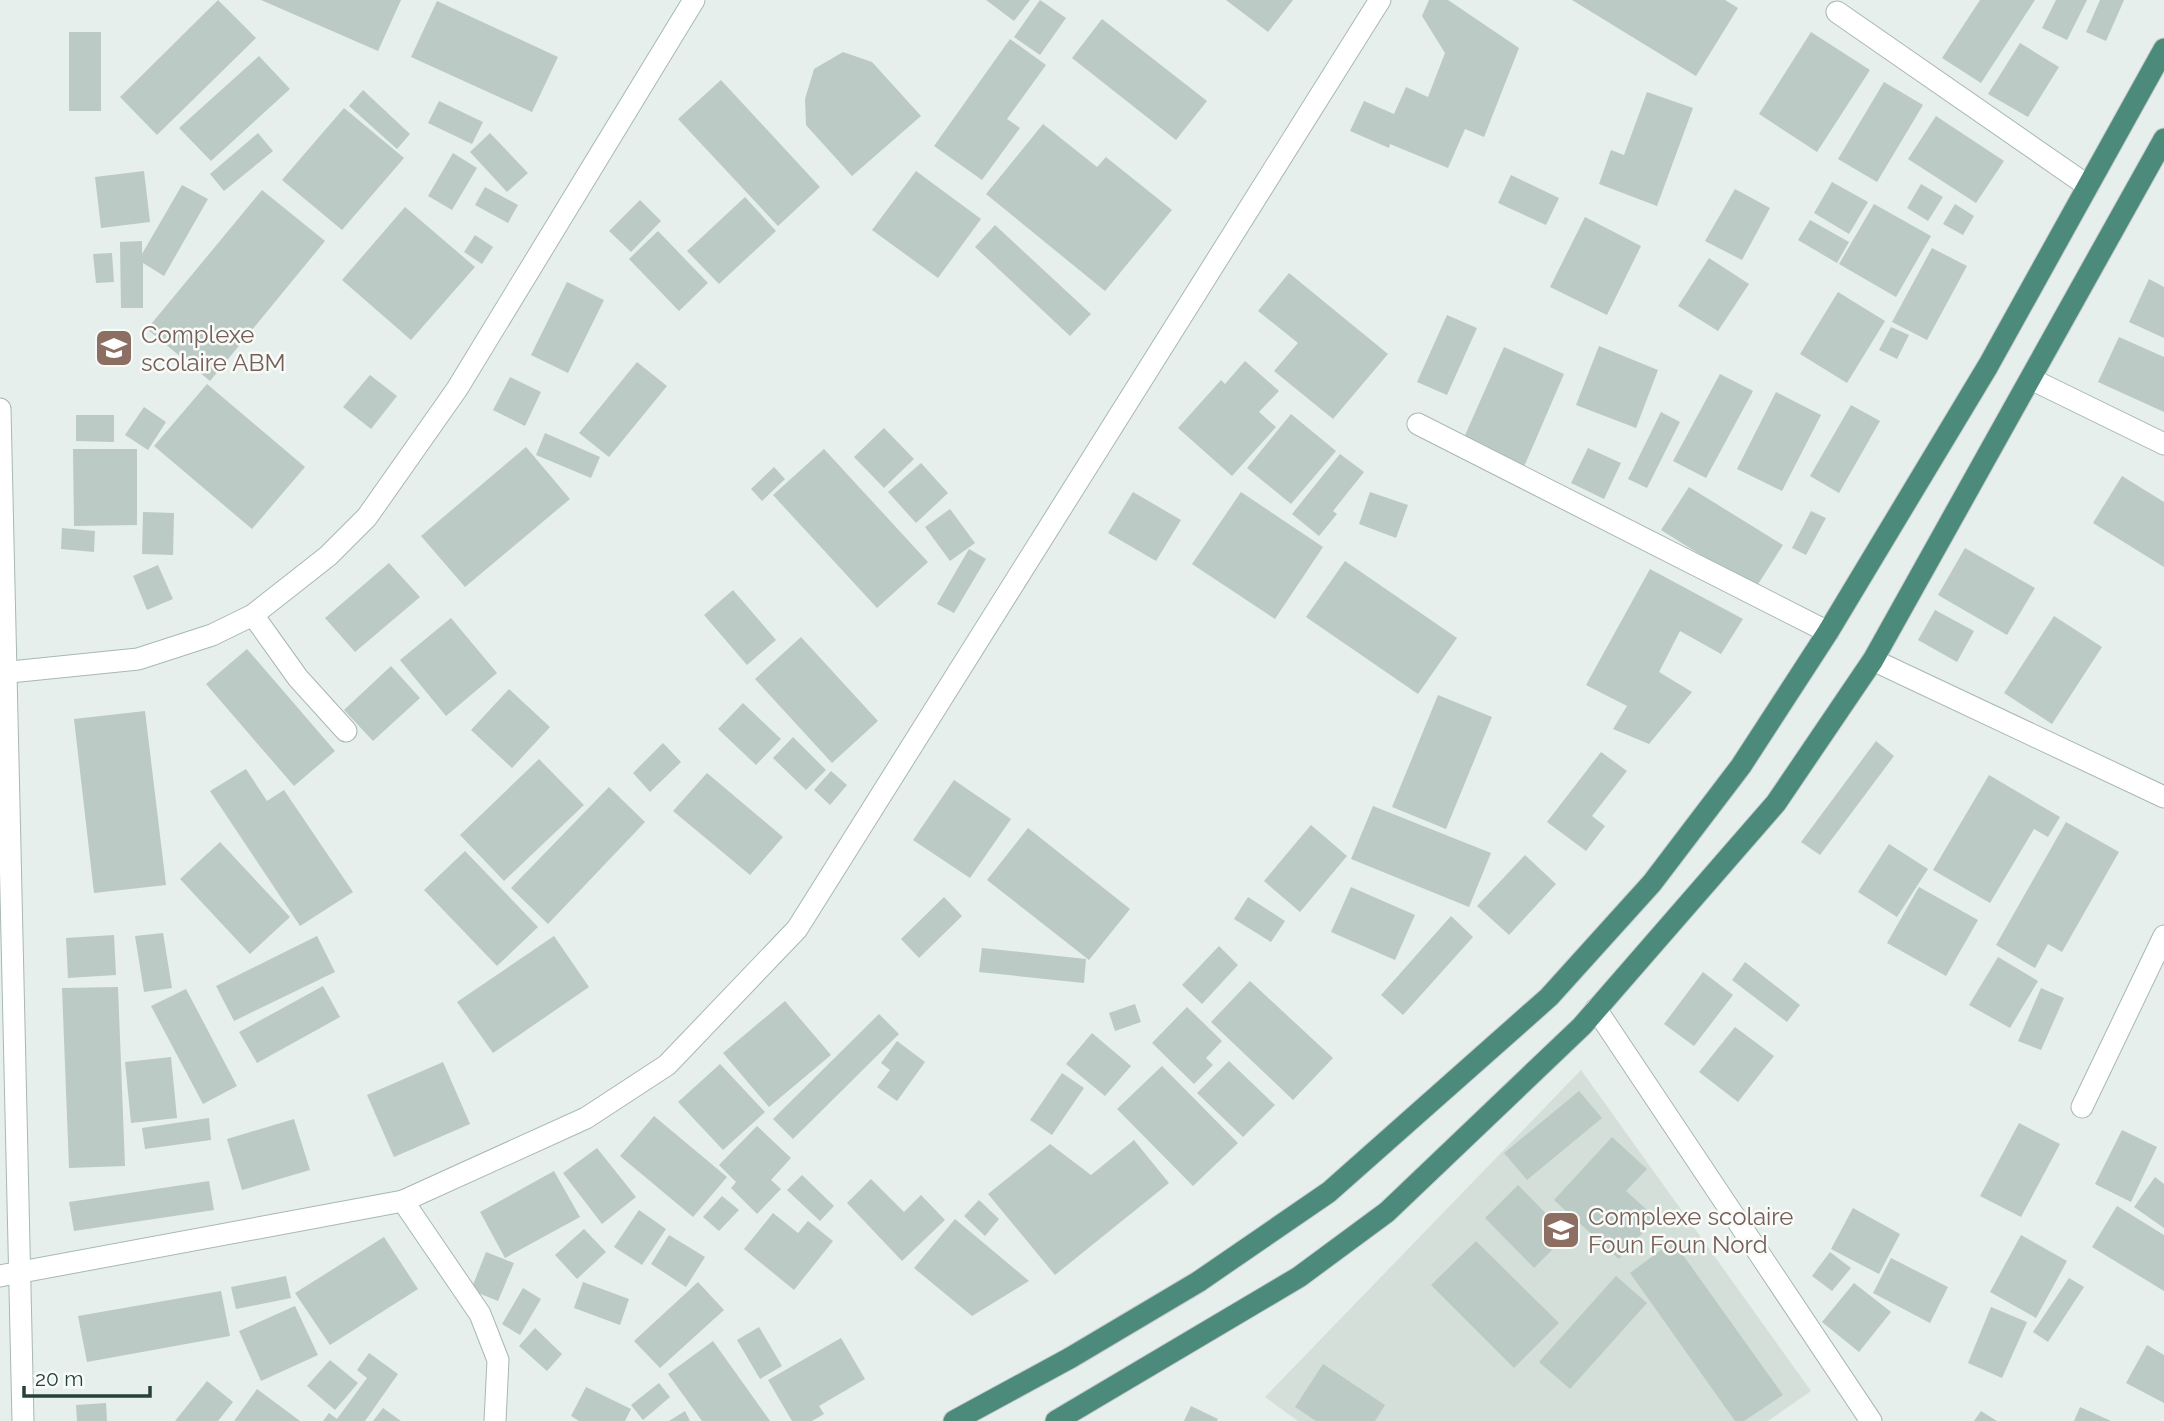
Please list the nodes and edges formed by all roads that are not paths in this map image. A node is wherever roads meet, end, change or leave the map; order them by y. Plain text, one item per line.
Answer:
1 (694, 0) edge
2 (1380, 0) edge
3 (1837, 12) dead end
4 (2164, 49) edge
5 (2164, 139) edge
6 (2088, 186) junction
7 (2032, 380) junction
8 (0, 410) edge
9 (1418, 424) dead end
10 (2164, 444) edge
11 (253, 615) junction
12 (1828, 632) junction
13 (1873, 660) junction
14 (3, 673) edge
15 (346, 731) dead end
16 (2164, 797) edge
17 (2164, 936) edge
18 (1596, 1009) junction
19 (2082, 1107) dead end
20 (402, 1201) junction
21 (9, 1275) edge
22 (23, 1421) edge
23 (495, 1421) edge
24 (954, 1421) edge
25 (1056, 1421) edge
26 (1871, 1421) edge

1 - 11 street
2 - 20 street
3 - 6 street
4 - 6 highway
5 - 7 highway
6 - 12 highway
7 - 10 street
7 - 13 highway
8 - 14 street
9 - 12 street
11 - 14 street
11 - 15 street
12 - 24 highway
13 - 16 street
13 - 18 highway
14 - 21 street
17 - 19 street
18 - 25 highway
18 - 26 street
20 - 21 street
20 - 23 street
21 - 22 street

